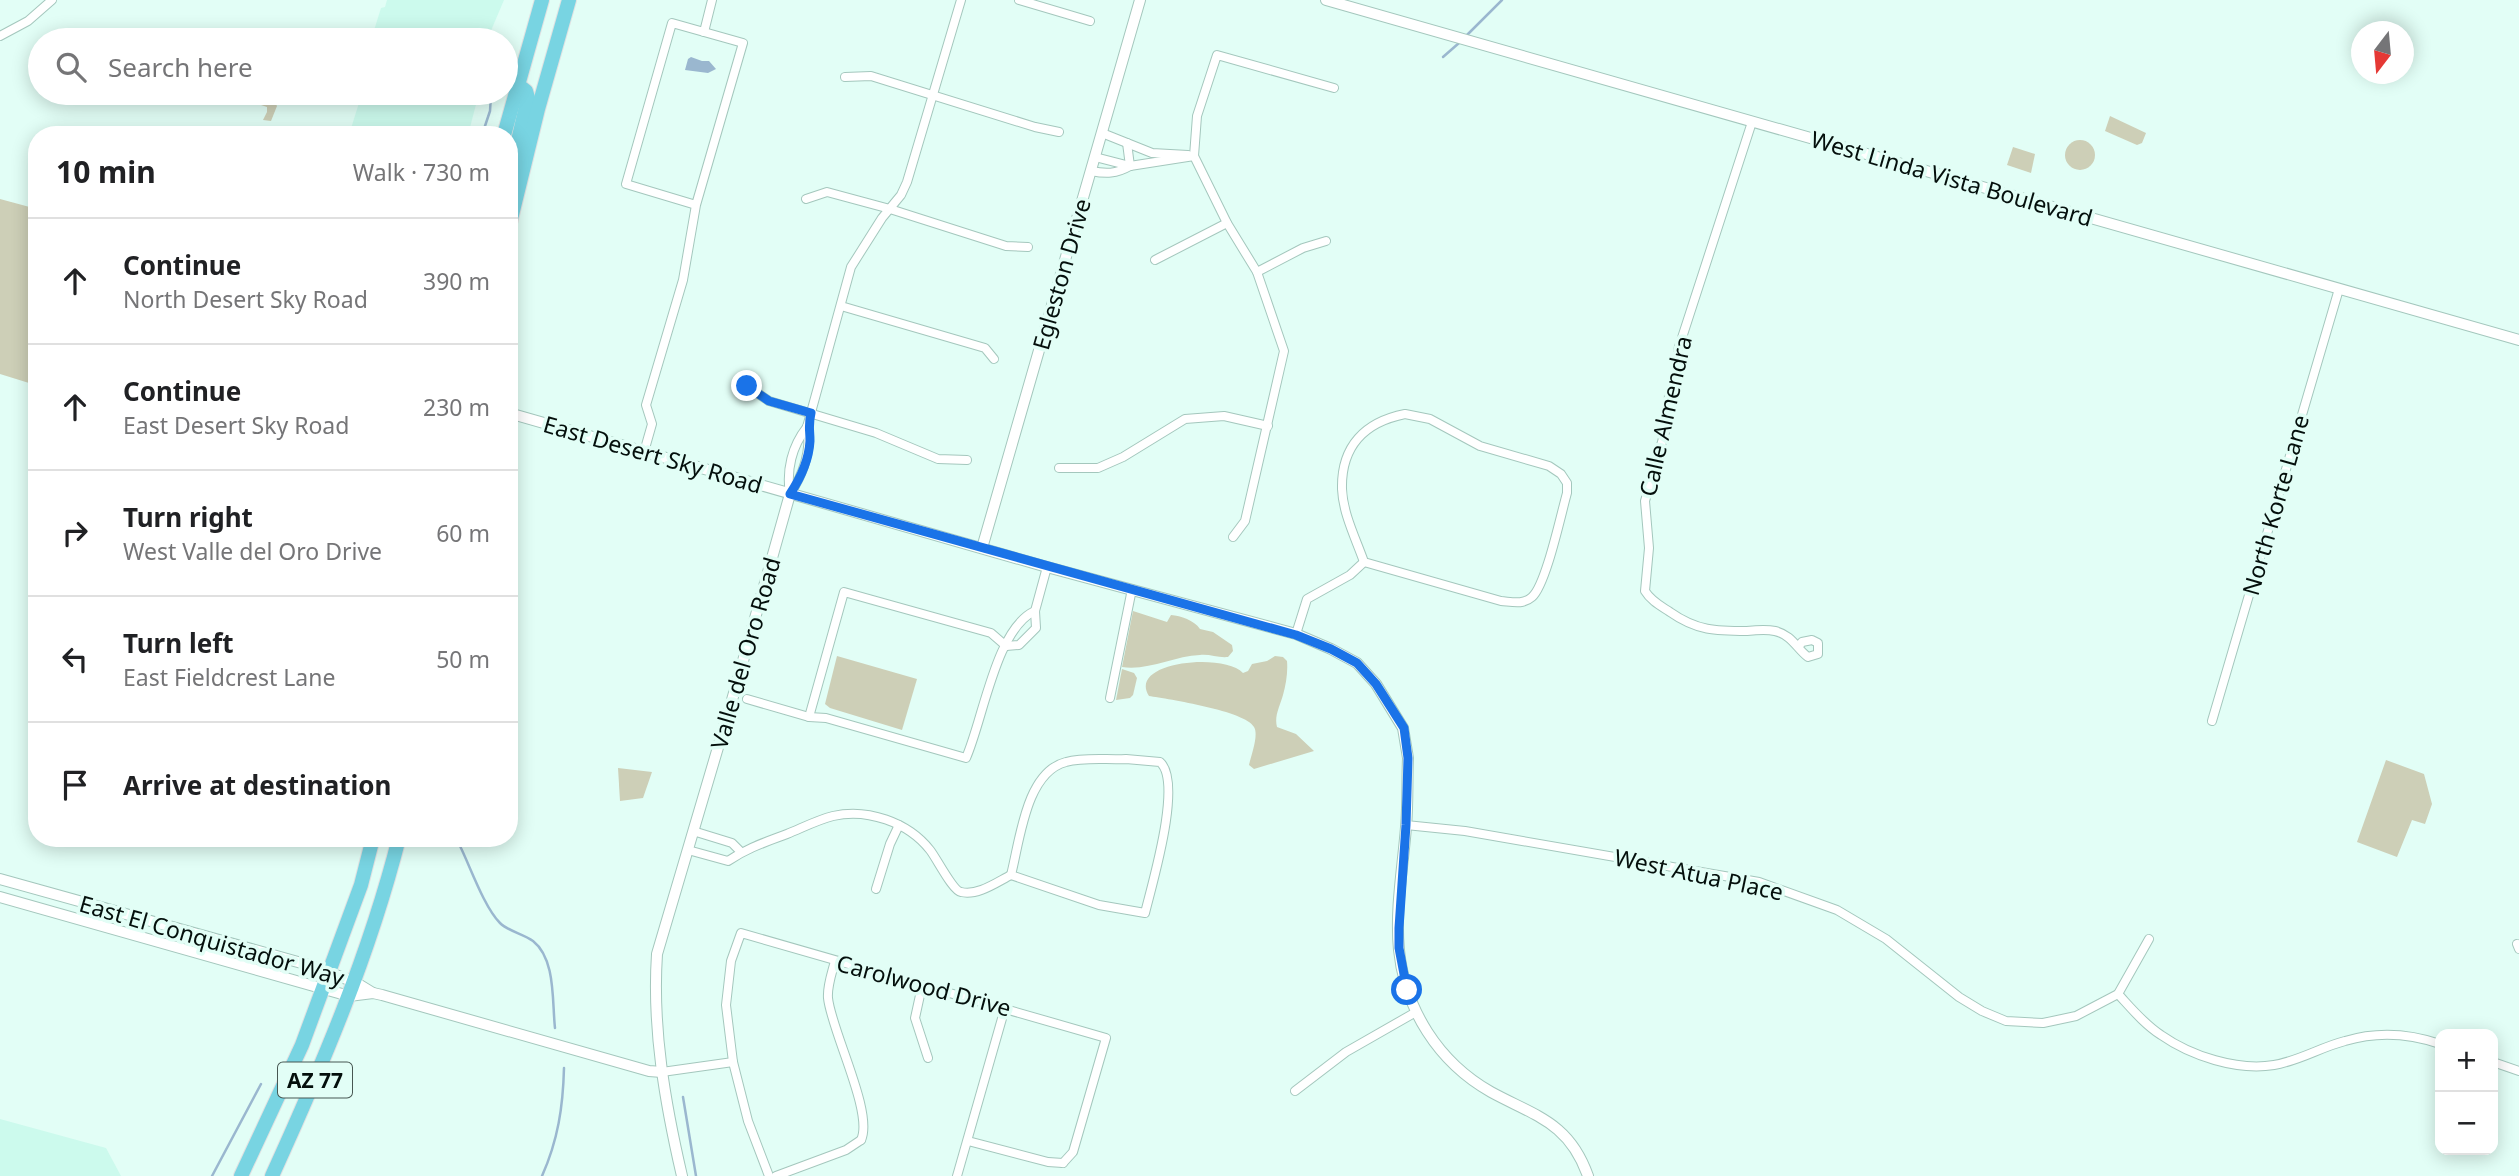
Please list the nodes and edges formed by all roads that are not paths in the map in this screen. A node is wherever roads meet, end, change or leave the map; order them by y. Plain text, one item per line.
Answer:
1 (52, 0) edge
2 (542, 0) edge
3 (569, 0) edge
4 (712, 0) edge
5 (961, 0) edge
6 (1018, 0) edge
7 (1140, 0) edge
8 (1325, 0) edge
9 (1090, 21) dead end
10 (704, 32) junction
11 (0, 36) edge
12 (845, 77) dead end
13 (518, 81) edge
14 (518, 85) edge
15 (1334, 88) dead end
16 (933, 94) junction
17 (512, 105) edge
18 (1752, 122) junction
19 (506, 126) edge
20 (1059, 132) dead end
21 (1102, 133) junction
22 (518, 141) edge
23 (1127, 143) junction
24 (1194, 156) junction
25 (1095, 157) junction
26 (1130, 166) junction
27 (1091, 171) junction
28 (518, 191) edge
29 (806, 199) dead end
30 (696, 205) junction
31 (890, 209) junction
32 (1227, 223) junction
33 (1326, 241) dead end
34 (1028, 247) dead end
35 (1156, 260) dead end
36 (1257, 272) junction
37 (2339, 289) junction
38 (841, 306) junction
39 (2519, 340) edge
40 (994, 359) dead end
41 (747, 386) dead end
42 (811, 413) junction
43 (518, 416) edge
44 (1268, 426) junction
45 (807, 427) junction
46 (644, 452) junction
47 (967, 460) dead end
48 (1059, 468) dead end
49 (790, 494) junction
50 (1233, 537) dead end
51 (982, 548) junction
52 (1364, 562) junction
53 (1047, 567) junction
54 (1132, 589) junction
55 (1035, 611) junction
56 (1296, 635) junction
57 (1006, 646) junction
58 (1799, 646) dead end
59 (1110, 698) dead end
60 (747, 699) dead end
61 (809, 717) junction
62 (2212, 721) dead end
63 (899, 825) junction
64 (1406, 825) junction
65 (694, 831) junction
66 (371, 847) edge
67 (397, 847) edge
68 (688, 850) junction
69 (741, 852) junction
70 (1012, 875) junction
71 (0, 879) edge
72 (876, 889) dead end
73 (0, 897) edge
74 (192, 934) junction
75 (2149, 939) dead end
76 (188, 951) junction
77 (835, 961) junction
78 (329, 973) junction
79 (355, 982) junction
80 (922, 986) junction
81 (323, 988) junction
82 (373, 993) junction
83 (2118, 994) junction
84 (349, 996) junction
85 (1005, 1008) junction
86 (1416, 1012) junction
87 (2435, 1042) edge
88 (928, 1058) dead end
89 (733, 1062) junction
90 (2498, 1064) edge
91 (2519, 1071) edge
92 (662, 1072) junction
93 (1295, 1091) dead end
94 (968, 1140) junction
95 (241, 1176) edge
96 (272, 1176) edge
97 (682, 1176) edge
98 (769, 1176) edge
99 (776, 1176) edge
100 (957, 1176) edge
101 (1588, 1176) edge

1 - 11 street
2 - 13 highway
3 - 28 highway
4 - 10 street
5 - 16 street
6 - 9 street
7 - 21 street, Egleston Drive
8 - 18 street, West Linda Vista Boulevard
10 - 30 street
10 - 30 street
12 - 16 street
14 - 22 highway
15 - 24 street
16 - 20 street
16 - 31 street
17 - 19 highway
18 - 37 street, West Linda Vista Boulevard
18 - 58 street, Calle Almendra
21 - 23 street
21 - 25 street, Egleston Drive
23 - 24 street
23 - 26 street
24 - 26 street
24 - 32 street
25 - 26 street
25 - 27 street, Egleston Drive
26 - 27 street
27 - 51 street, Egleston Drive
29 - 31 street
30 - 46 street
31 - 34 street
31 - 38 street
32 - 35 street
32 - 36 street
33 - 36 street
36 - 44 street
37 - 39 street, West Linda Vista Boulevard
37 - 62 street, North Korte Lane
38 - 40 street
38 - 42 street
41 - 42 street
42 - 45 street
42 - 47 street
43 - 46 street, East Desert Sky Road
44 - 48 street
44 - 50 street
45 - 49 street
45 - 49 street
46 - 49 street, East Desert Sky Road
49 - 51 street, East Desert Sky Road
49 - 65 street, Valle del Oro Road
51 - 53 street, East Desert Sky Road
52 - 52 street
52 - 56 street
53 - 54 street, East Desert Sky Road
53 - 55 street
54 - 56 street, East Desert Sky Road
54 - 59 street
55 - 57 street
55 - 57 street
56 - 64 street, East Desert Sky Road
57 - 61 street
57 - 61 street
60 - 61 street
63 - 69 street
63 - 70 street
63 - 72 street
64 - 83 street, West Atua Place
64 - 86 street, East Desert Sky Road
65 - 68 street, Valle del Oro Road
65 - 69 street
66 - 78 highway, AZ 77
67 - 79 highway, AZ 77
68 - 69 street
68 - 92 street, Valle del Oro Road
70 - 70 street
71 - 74 street, East El Conquistador Way
73 - 76 street, East El Conquistador Way
74 - 76 street
74 - 78 street, East El Conquistador Way
75 - 83 street
76 - 81 street, East El Conquistador Way
77 - 80 street, Carolwood Drive
77 - 89 street, Carolwood Drive
77 - 99 street
78 - 79 street, East El Conquistador Way
78 - 81 highway, AZ 77
79 - 82 street, East El Conquistador Way
79 - 84 highway, AZ 77
80 - 85 street, Carolwood Drive
80 - 88 street
81 - 84 street, East El Conquistador Way
81 - 95 highway, AZ 77
82 - 84 street, East El Conquistador Way
82 - 92 street, East El Conquistador Way
83 - 87 street
84 - 96 highway, AZ 77
85 - 94 street
85 - 94 street, Carolwood Drive
86 - 93 street
86 - 101 street, East Desert Sky Road
89 - 92 street, East El Conquistador Way
89 - 98 street
90 - 91 street
92 - 97 street, Valle del Oro Road
94 - 100 street

